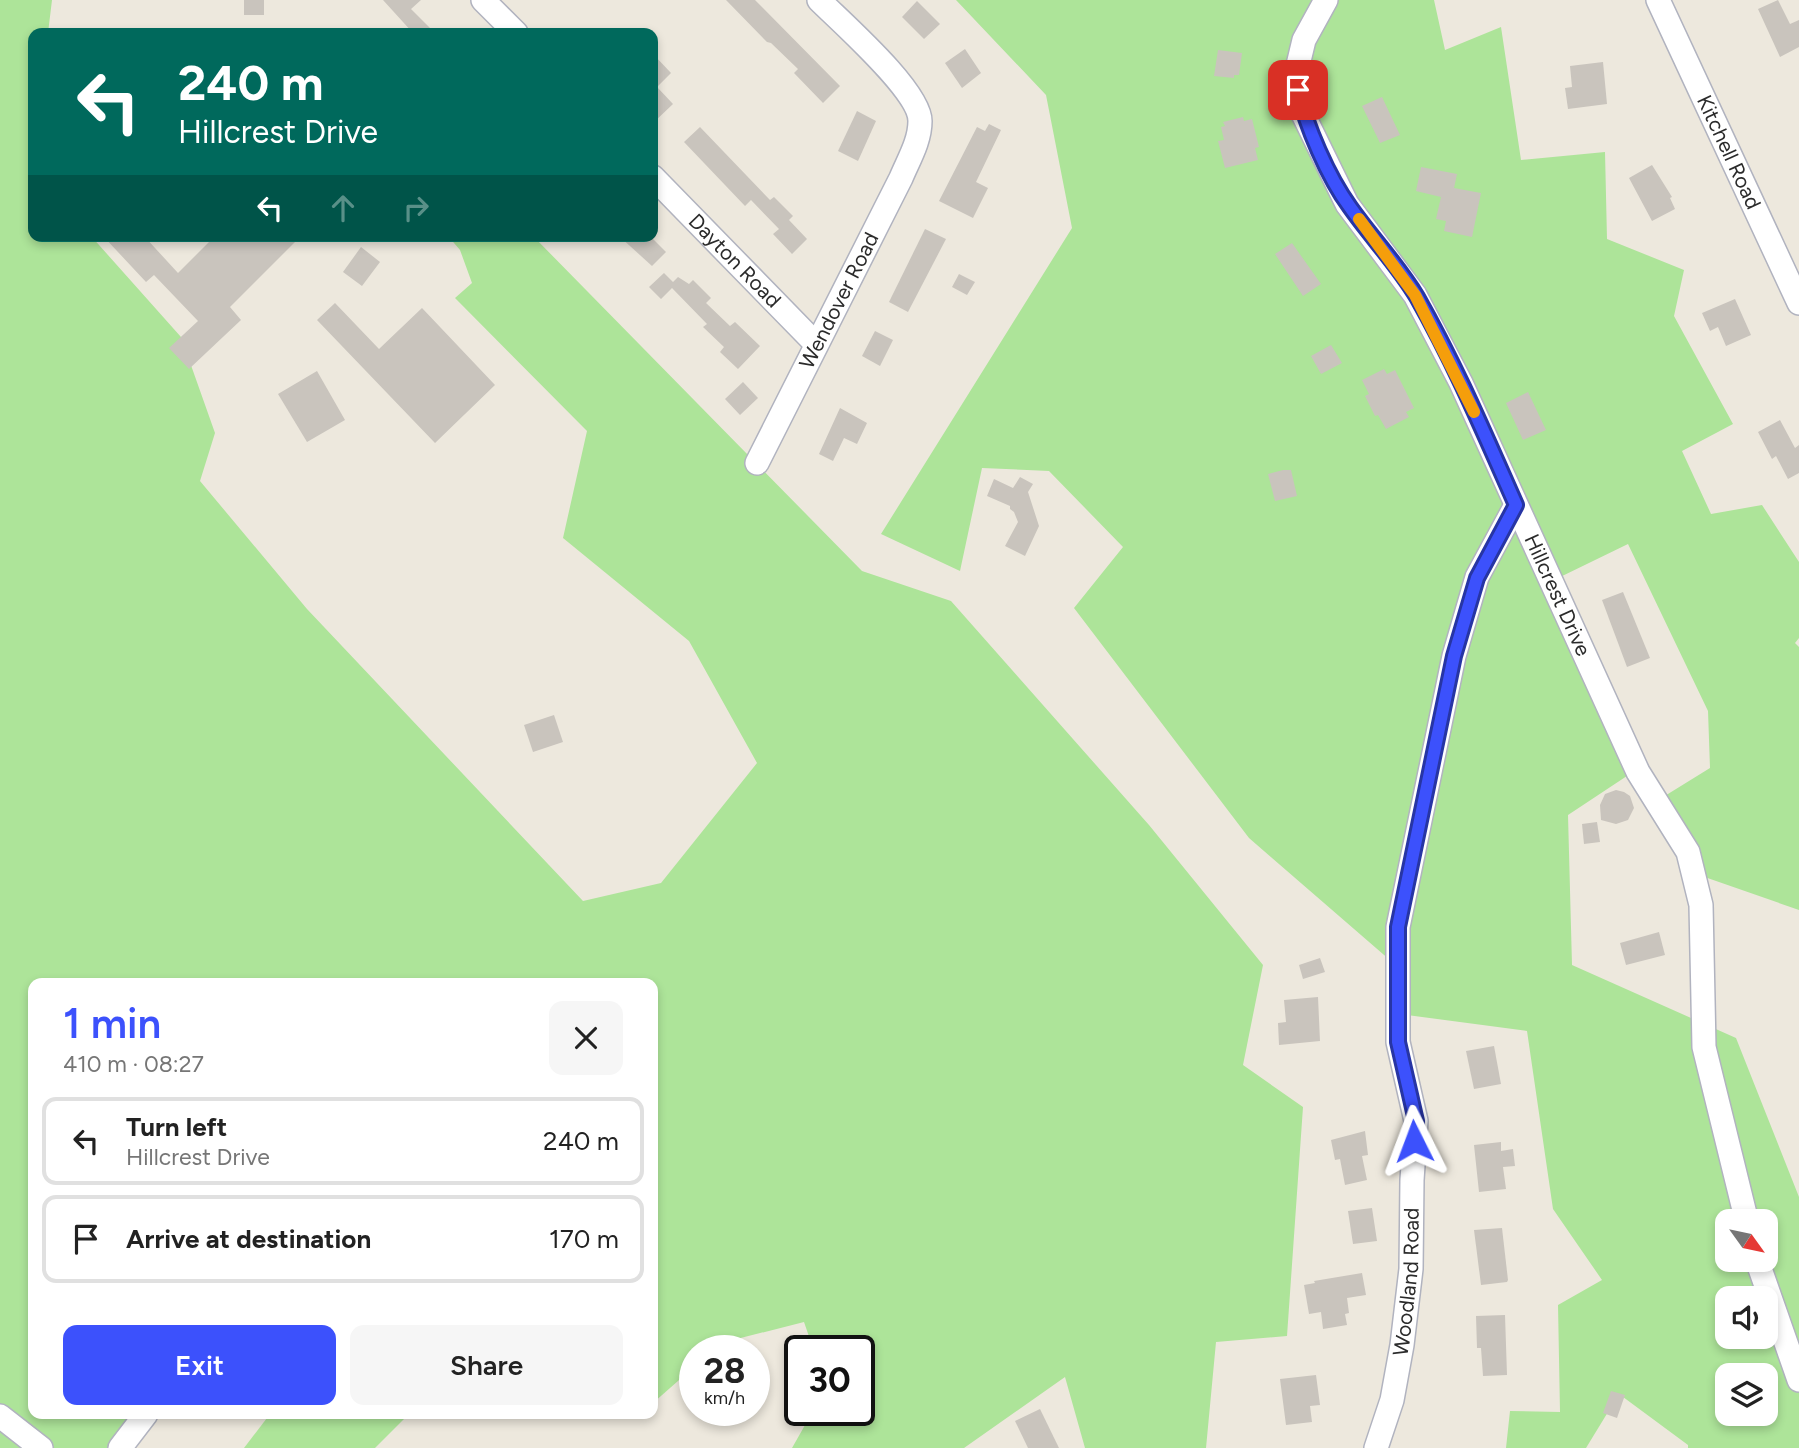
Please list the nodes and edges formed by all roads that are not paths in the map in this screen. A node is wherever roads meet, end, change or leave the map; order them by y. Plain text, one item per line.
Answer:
1 (483, 0) edge
2 (819, 0) edge
3 (1326, 0) edge
4 (1658, 0) edge
5 (511, 28) edge
6 (658, 182) edge
7 (1799, 303) edge
8 (816, 344) junction
9 (757, 463) dead end
10 (1516, 505) junction
11 (1744, 1209) edge
12 (1761, 1272) edge
13 (1799, 1380) edge
14 (0, 1416) edge
15 (142, 1419) edge
16 (41, 1448) edge
17 (120, 1448) edge
18 (1376, 1448) edge

1 - 5 street
2 - 8 street, Wendover Road
3 - 10 street, Hillcrest Drive
4 - 7 street, Kitchell Road
6 - 8 street, Dayton Road
8 - 9 street, Wendover Road
10 - 11 street, Hillcrest Drive
10 - 18 street, Woodland Road
12 - 13 street
14 - 16 street
15 - 17 street

